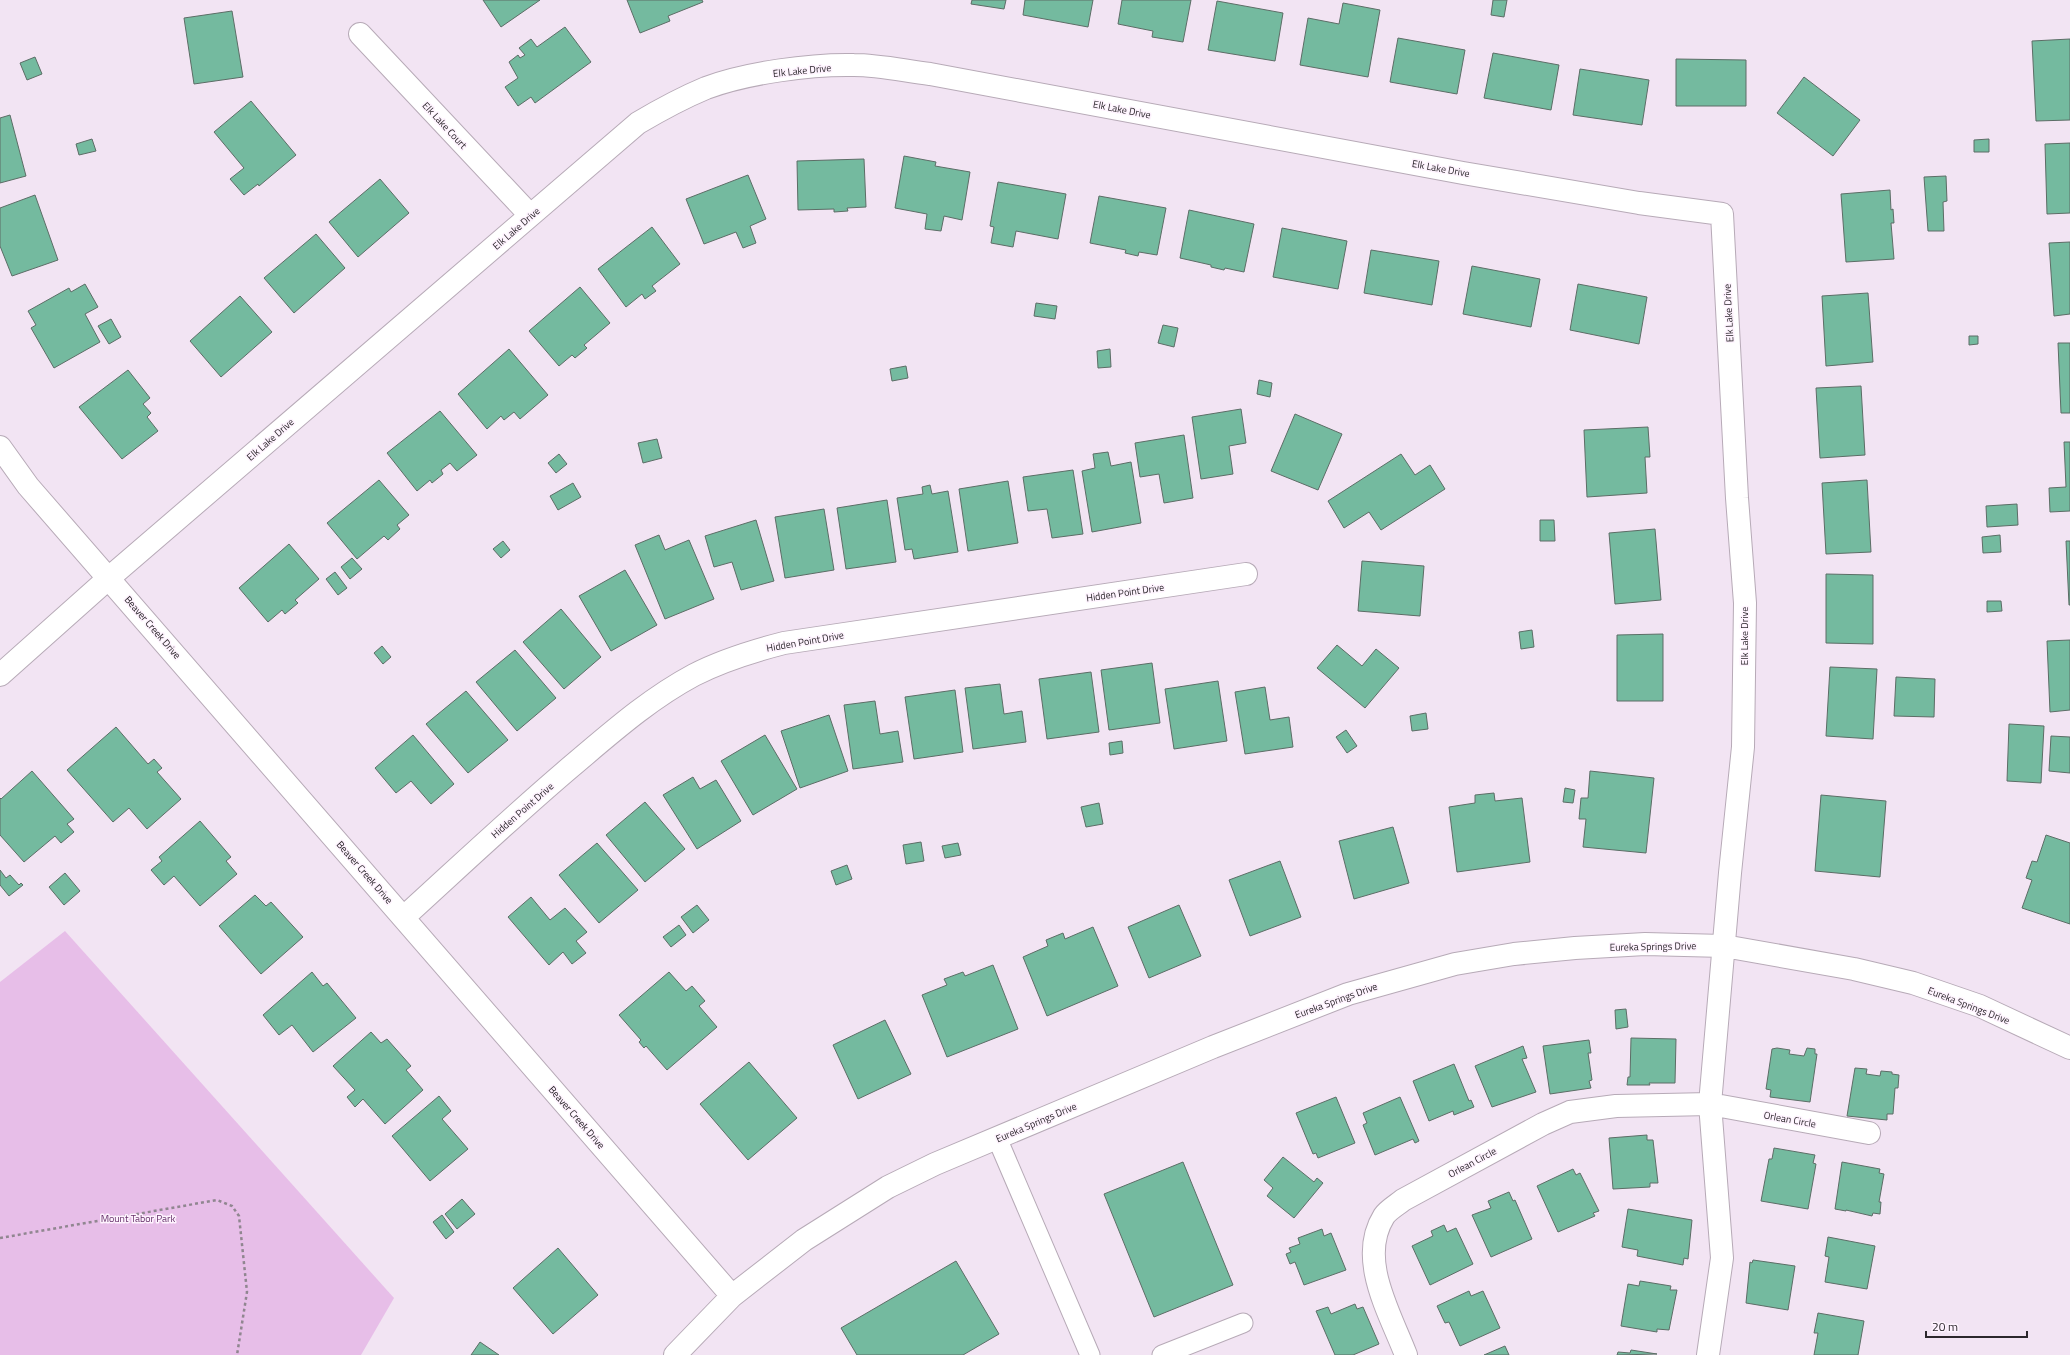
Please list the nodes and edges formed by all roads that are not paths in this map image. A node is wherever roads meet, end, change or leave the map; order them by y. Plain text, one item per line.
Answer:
1 (360, 34) dead end
2 (530, 215) junction
3 (0, 447) edge
4 (1246, 574) dead end
5 (110, 578) junction
6 (0, 675) edge
7 (404, 917) junction
8 (1724, 946) junction
9 (2070, 1048) edge
10 (1710, 1104) junction
11 (1869, 1133) dead end
12 (997, 1138) junction
13 (732, 1296) junction
14 (1243, 1322) dead end
15 (675, 1355) edge
16 (1090, 1355) edge
17 (1162, 1355) edge
18 (1406, 1355) edge
19 (1708, 1355) edge

1 - 2 street, Elk Lake Court
2 - 5 street, Elk Lake Drive
2 - 8 street, Elk Lake Drive
3 - 5 street, Beaver Creek Drive
4 - 7 street, Hidden Point Drive
5 - 6 street, Elk Lake Drive
5 - 7 street, Beaver Creek Drive
7 - 13 street, Beaver Creek Drive
8 - 9 street, Eureka Springs Drive
8 - 10 street
8 - 12 street, Eureka Springs Drive
10 - 11 street, Orlean Circle
10 - 18 street, Orlean Circle
10 - 19 street
12 - 13 street, Eureka Springs Drive
12 - 16 lane
13 - 15 street, Eureka Springs Drive
14 - 17 lane

